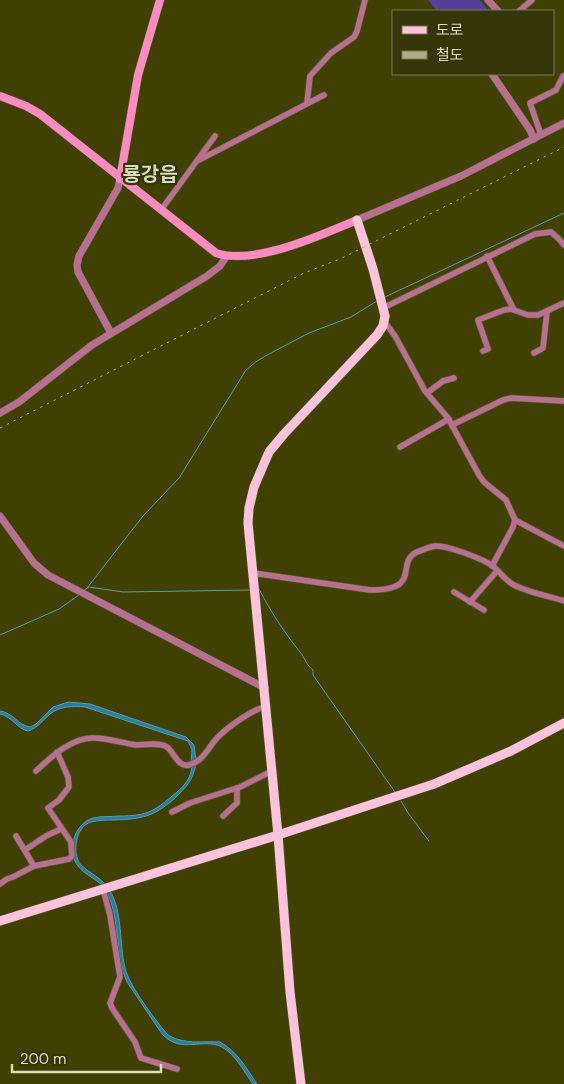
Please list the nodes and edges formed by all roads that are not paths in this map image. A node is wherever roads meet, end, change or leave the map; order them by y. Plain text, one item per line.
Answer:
1 (160, 0) edge
2 (365, 0) edge
3 (488, 0) edge
4 (532, 0) edge
5 (497, 10) edge
6 (520, 10) edge
7 (493, 75) edge
8 (563, 76) edge
9 (324, 95) dead end
10 (0, 96) edge
11 (307, 104) junction
12 (564, 123) edge
13 (215, 136) dead end
14 (537, 137) junction
15 (199, 160) junction
16 (120, 179) junction
17 (161, 210) junction
18 (356, 220) junction
19 (564, 245) edge
20 (226, 256) junction
21 (487, 256) junction
22 (382, 302) junction
23 (564, 303) edge
24 (514, 310) junction
25 (547, 312) junction
26 (384, 321) junction
27 (111, 333) junction
28 (483, 351) dead end
29 (534, 353) dead end
30 (454, 378) dead end
31 (427, 393) junction
32 (564, 400) edge
33 (0, 413) edge
34 (451, 422) junction
35 (400, 447) dead end
36 (0, 516) edge
37 (515, 520) junction
38 (564, 546) edge
39 (492, 566) junction
40 (497, 571) junction
41 (253, 573) junction
42 (454, 592) dead end
43 (564, 601) edge
44 (470, 602) junction
45 (484, 610) dead end
46 (265, 688) junction
47 (266, 706) junction
48 (564, 723) edge
49 (58, 752) junction
50 (272, 770) junction
51 (36, 771) dead end
52 (237, 788) junction
53 (172, 812) dead end
54 (223, 816) dead end
55 (61, 829) junction
56 (278, 835) junction
57 (16, 836) dead end
58 (25, 850) junction
59 (34, 866) junction
60 (0, 884) edge
61 (106, 888) junction
62 (0, 921) edge
63 (177, 1069) dead end
64 (301, 1084) edge

1 - 16 main road
2 - 11 street
3 - 5 street
4 - 6 street
7 - 14 street
8 - 14 street
9 - 11 street
10 - 16 main road
11 - 15 street
12 - 14 street
13 - 15 street
14 - 18 street
15 - 17 street
16 - 17 main road
16 - 27 street
17 - 20 main road
18 - 20 main road
18 - 22 main road
19 - 21 street
20 - 27 street
21 - 22 street
21 - 24 street
22 - 26 main road
23 - 25 street
24 - 25 street
24 - 28 street
25 - 29 street
26 - 31 street
26 - 41 main road
27 - 33 street
30 - 31 street
31 - 34 street
32 - 34 street
34 - 35 street
34 - 37 street
36 - 46 street
37 - 38 street
37 - 39 street
39 - 40 street
39 - 41 street
40 - 43 street
40 - 44 street
41 - 46 main road
42 - 44 street
44 - 45 street
46 - 47 main road
47 - 49 street
47 - 50 main road
48 - 56 main road
49 - 51 street
49 - 55 street
50 - 52 street
50 - 56 main road
52 - 53 street
52 - 54 street
55 - 58 street
55 - 59 street
56 - 61 main road
56 - 64 main road
57 - 58 street
58 - 59 street
59 - 60 street
61 - 62 main road
61 - 63 street

